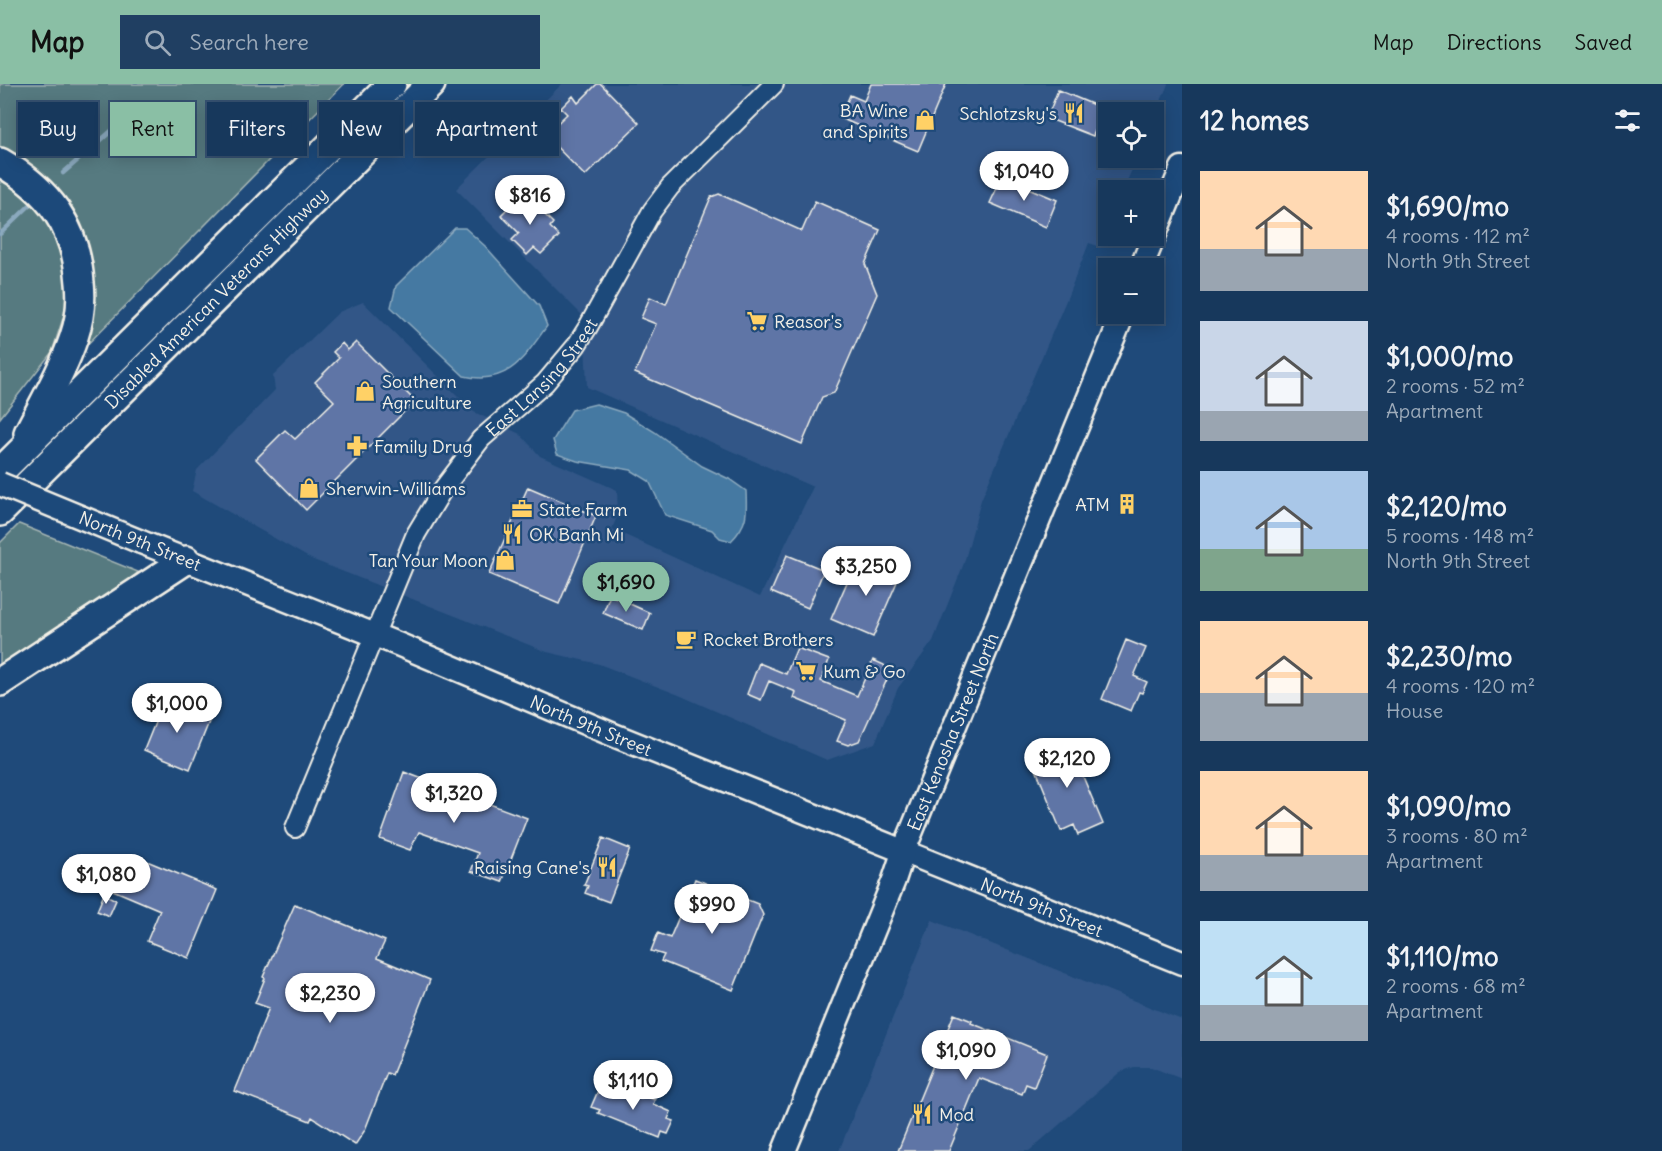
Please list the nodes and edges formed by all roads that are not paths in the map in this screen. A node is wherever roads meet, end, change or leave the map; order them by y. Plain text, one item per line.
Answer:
1 (392, 84) edge
2 (431, 84) edge
3 (774, 84) edge
4 (0, 162) edge
5 (1182, 168) edge
6 (1146, 258) edge
7 (1119, 324) edge
8 (20, 452) junction
9 (0, 472) edge
10 (0, 484) edge
11 (0, 512) edge
12 (186, 560) junction
13 (375, 636) junction
14 (0, 682) edge
15 (295, 828) dead end
16 (904, 850) junction
17 (1182, 963) edge
18 (784, 1151) edge

1 - 8 highway, Disabled American Veterans Highway
2 - 11 highway, Disabled American Veterans Highway
3 - 13 street, East Lansing Street
4 - 8 highway
5 - 6 main road
7 - 16 main road, East Kenosha Street North
8 - 9 highway, Disabled American Veterans Highway
10 - 12 main road, North 9th Street, bridge
12 - 13 main road, North 9th Street
12 - 14 highway
13 - 15 street, East Lansing Street
13 - 16 main road, North 9th Street
16 - 17 main road, North 9th Street
16 - 18 main road, East Kenosha Street North

